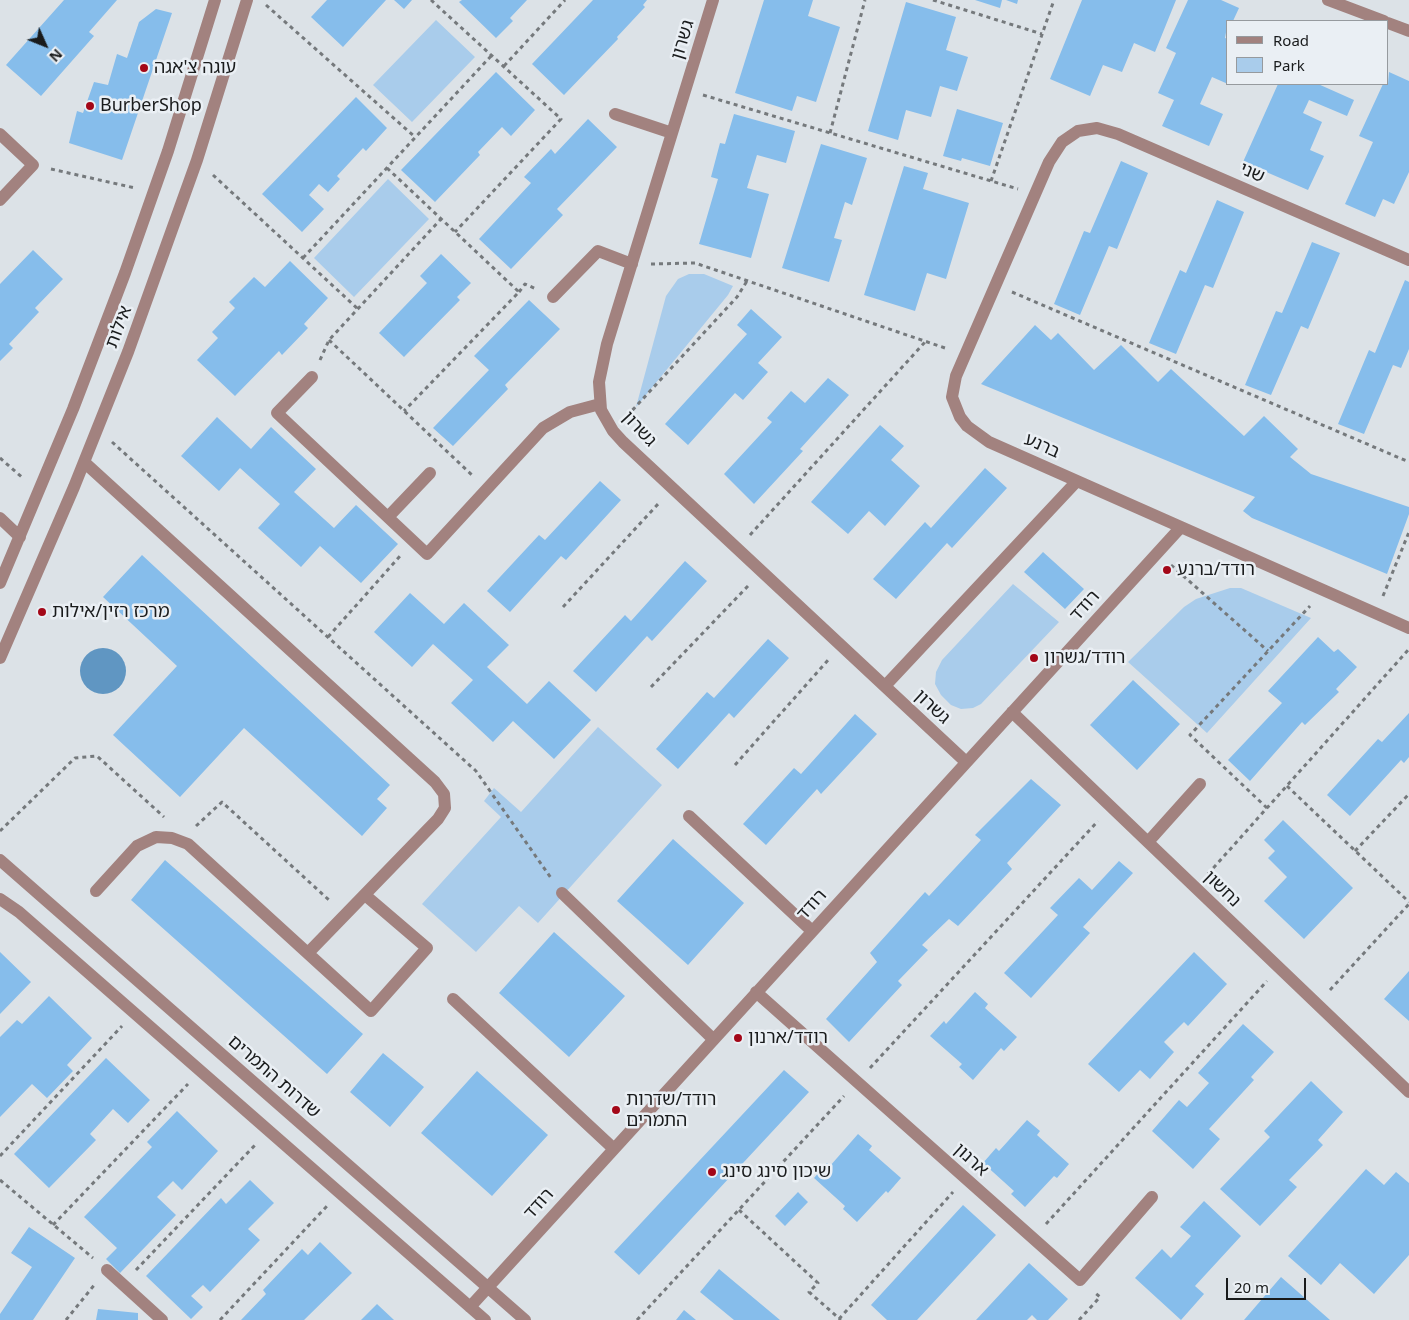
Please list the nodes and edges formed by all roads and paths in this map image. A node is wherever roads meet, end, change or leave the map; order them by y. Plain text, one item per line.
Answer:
1 (215, 0) edge
2 (247, 0) edge
3 (261, 0) edge
4 (431, 0) edge
5 (565, 0) edge
6 (713, 0) edge
7 (865, 0) edge
8 (933, 0) edge
9 (1054, 0) edge
10 (1328, 0) edge
11 (941, 1) edge
12 (1381, 20) edge
13 (1389, 23) edge
14 (1409, 31) edge
15 (1042, 34) junction
16 (492, 55) junction
17 (504, 66) junction
18 (686, 90) junction
19 (615, 114) dead end
20 (1078, 131) joint
21 (672, 133) junction
22 (830, 133) junction
23 (0, 134) edge
24 (415, 138) junction
25 (197, 160) junction
26 (33, 165) junction
27 (387, 168) junction
28 (991, 181) junction
29 (154, 192) junction
30 (1035, 194) junction
31 (0, 200) edge
32 (441, 219) junction
33 (455, 232) junction
34 (303, 258) junction
35 (1409, 260) edge
36 (632, 264) junction
37 (747, 281) junction
38 (996, 285) junction
39 (553, 297) dead end
40 (358, 308) junction
41 (329, 340) junction
42 (925, 342) junction
43 (965, 355) junction
44 (312, 377) joint
45 (600, 404) junction
46 (404, 411) junction
47 (98, 430) junction
48 (614, 431) junction
49 (0, 458) edge
50 (84, 462) junction
51 (1409, 462) edge
52 (430, 473) dead end
53 (1077, 481) junction
54 (486, 488) junction
55 (673, 488) junction
56 (38, 492) junction
57 (388, 517) junction
58 (0, 518) edge
59 (1181, 527) junction
60 (1409, 532) edge
61 (20, 537) junction
62 (414, 541) junction
63 (738, 549) junction
64 (1157, 552) junction
65 (762, 571) junction
66 (0, 583) edge
67 (1324, 590) junction
68 (562, 607) dead end
69 (1375, 614) junction
70 (1409, 628) edge
71 (328, 637) junction
72 (842, 645) junction
73 (1409, 649) edge
74 (1268, 651) junction
75 (0, 658) edge
76 (884, 686) junction
77 (651, 687) dead end
78 (1012, 712) junction
79 (966, 762) junction
80 (735, 765) dead end
81 (1200, 784) dead end
82 (1287, 786) junction
83 (1409, 794) edge
84 (1111, 807) junction
85 (1267, 808) junction
86 (690, 816) dead end
87 (1148, 842) junction
88 (1355, 851) junction
89 (0, 860) edge
90 (1196, 888) junction
91 (96, 891) dead end
92 (562, 893) joint
93 (365, 895) junction
94 (0, 899) edge
95 (1409, 903) edge
96 (812, 931) junction
97 (308, 953) junction
98 (1279, 968) junction
99 (756, 992) junction
100 (453, 999) dead end
101 (1317, 1004) junction
102 (134, 1013) junction
103 (713, 1039) junction
104 (200, 1071) junction
105 (857, 1082) junction
106 (1409, 1092) edge
107 (268, 1130) junction
108 (614, 1149) junction
109 (0, 1156) edge
110 (965, 1178) junction
111 (0, 1180) edge
112 (340, 1193) junction
113 (1152, 1197) dead end
114 (739, 1210) junction
115 (53, 1225) junction
116 (1033, 1238) junction
117 (107, 1270) junction
118 (123, 1284) junction
119 (487, 1287) junction
120 (470, 1307) junction
121 (840, 1319) edge
122 (66, 1320) edge
123 (162, 1320) edge
124 (220, 1320) edge
125 (484, 1320) edge
126 (525, 1320) edge
127 (638, 1320) edge

1 - 29 street, אילות
2 - 25 street, אילות
3 - 24 path
4 - 16 path
5 - 17 path
6 - 18 street, גשרון
7 - 22 path
8 - 11 path
9 - 15 path
10 - 12 street
11 - 15 path
13 - 14 street
15 - 28 path
16 - 17 path
16 - 24 path
17 - 33 path
18 - 21 street, גשרון
18 - 22 path
19 - 21 street
20 - 30 street, ברנע
20 - 35 street, שני
21 - 36 street, גשרון
22 - 28 path
23 - 26 street
24 - 27 path
25 - 34 path
25 - 47 street, אילות
26 - 29 path
26 - 31 street
27 - 32 path
27 - 34 path
28 - 30 path
29 - 56 street, אילות
30 - 38 street, ברנע
32 - 33 path
32 - 40 path
33 - 46 path
34 - 40 path
36 - 37 path
36 - 39 street
36 - 45 street, גשרון
37 - 42 path
37 - 48 path
38 - 43 street, ברנע
38 - 51 path
40 - 41 path
41 - 44 path
41 - 46 path
42 - 43 path
42 - 63 path
43 - 53 street, ברנע
44 - 57 street
45 - 48 street, גשרון
45 - 54 street
46 - 54 path
47 - 50 street, אילות
47 - 71 path
48 - 55 street, גשרון
49 - 56 path
50 - 75 street, אילות
50 - 93 street
52 - 57 street
53 - 59 street, ברנע
53 - 76 street
54 - 62 street
55 - 63 street, גשרון
55 - 68 path
56 - 61 street, אילות
57 - 62 street
58 - 61 street
59 - 64 street, רודד
59 - 67 street, ברנע
60 - 69 path
61 - 66 street, אילות
62 - 71 path
63 - 65 street, גשרון
64 - 74 path
64 - 78 street, רודד
65 - 72 street, גשרון
65 - 77 path
67 - 69 street, ברנע
67 - 74 path
69 - 70 street, ברנע
71 - 92 path
72 - 76 street, גשרון
72 - 80 path
73 - 82 path
74 - 85 path
76 - 79 street, גשרון
78 - 79 street, רודד
78 - 84 street, נחשון
79 - 96 street, רודד
81 - 87 street
82 - 85 path
82 - 88 path
83 - 88 path
84 - 87 street, נחשון
84 - 105 path
85 - 90 path
86 - 96 street
87 - 90 street, נחשון
88 - 95 path
89 - 119 street, שדרות התמרים
90 - 98 street, נחשון
91 - 97 street
92 - 103 street
93 - 97 street
93 - 97 street
94 - 102 street
95 - 101 path
96 - 99 street, רודד
98 - 101 street, נחשון
98 - 116 path
99 - 103 street, רודד
99 - 105 street, ארנון
100 - 108 street
101 - 106 street, נחשון
102 - 104 street
102 - 109 path
103 - 108 street, רודד
104 - 107 street
104 - 115 path
105 - 110 street, ארנון
105 - 114 path
107 - 112 street
107 - 118 path
108 - 119 street, רודד
110 - 116 street, ארנון
110 - 121 path
111 - 115 path
112 - 120 street
112 - 124 path
113 - 116 street, ארנון
114 - 121 path
114 - 127 path
115 - 117 path
117 - 118 street
117 - 122 path
118 - 123 street
119 - 120 street, רודד
119 - 126 street, שדרות התמרים
120 - 125 street

